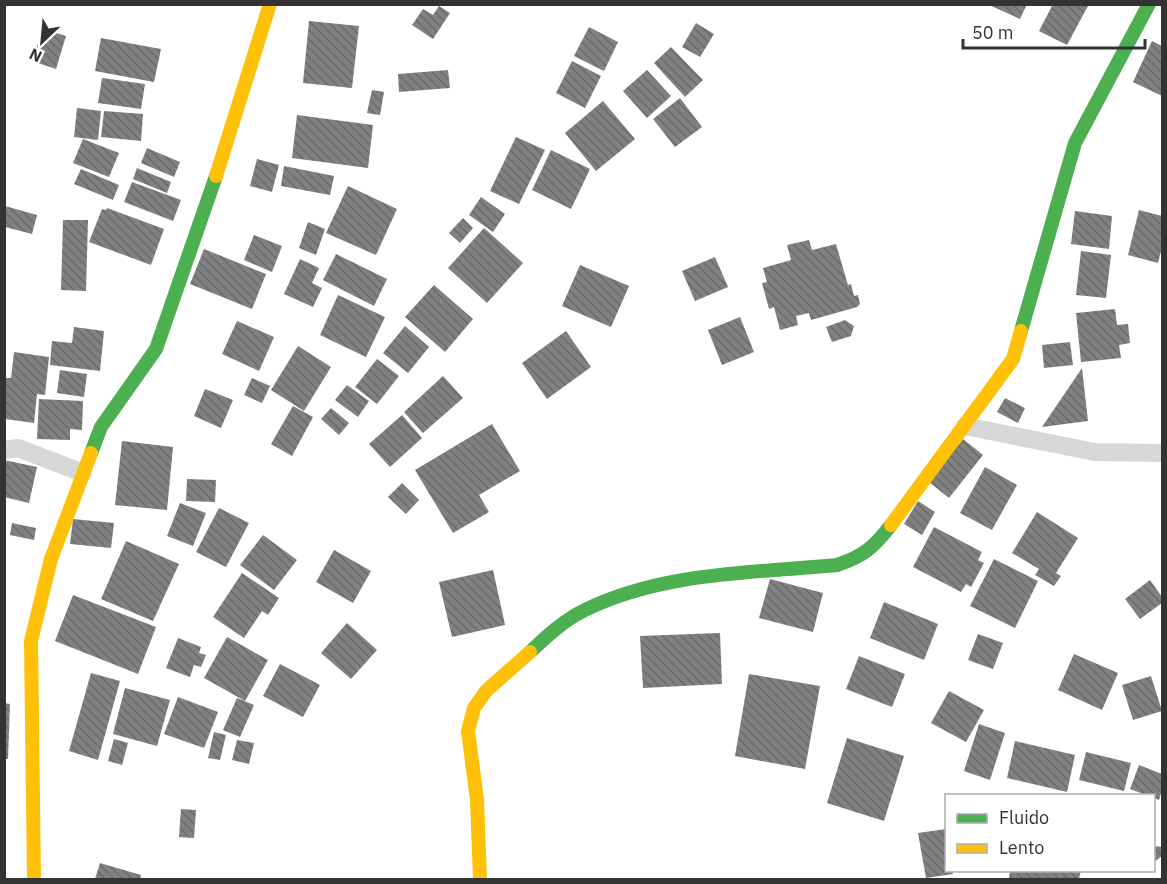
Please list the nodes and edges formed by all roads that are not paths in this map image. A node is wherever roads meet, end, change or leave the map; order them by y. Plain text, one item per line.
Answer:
1 (270, 4) edge
2 (1149, 4) edge
3 (965, 426) junction
4 (4, 450) edge
5 (1162, 453) edge
6 (83, 472) junction
7 (34, 879) edge
8 (480, 879) edge

1 - 6 street
2 - 3 street
3 - 5 street
3 - 8 street
4 - 6 street
6 - 7 street

